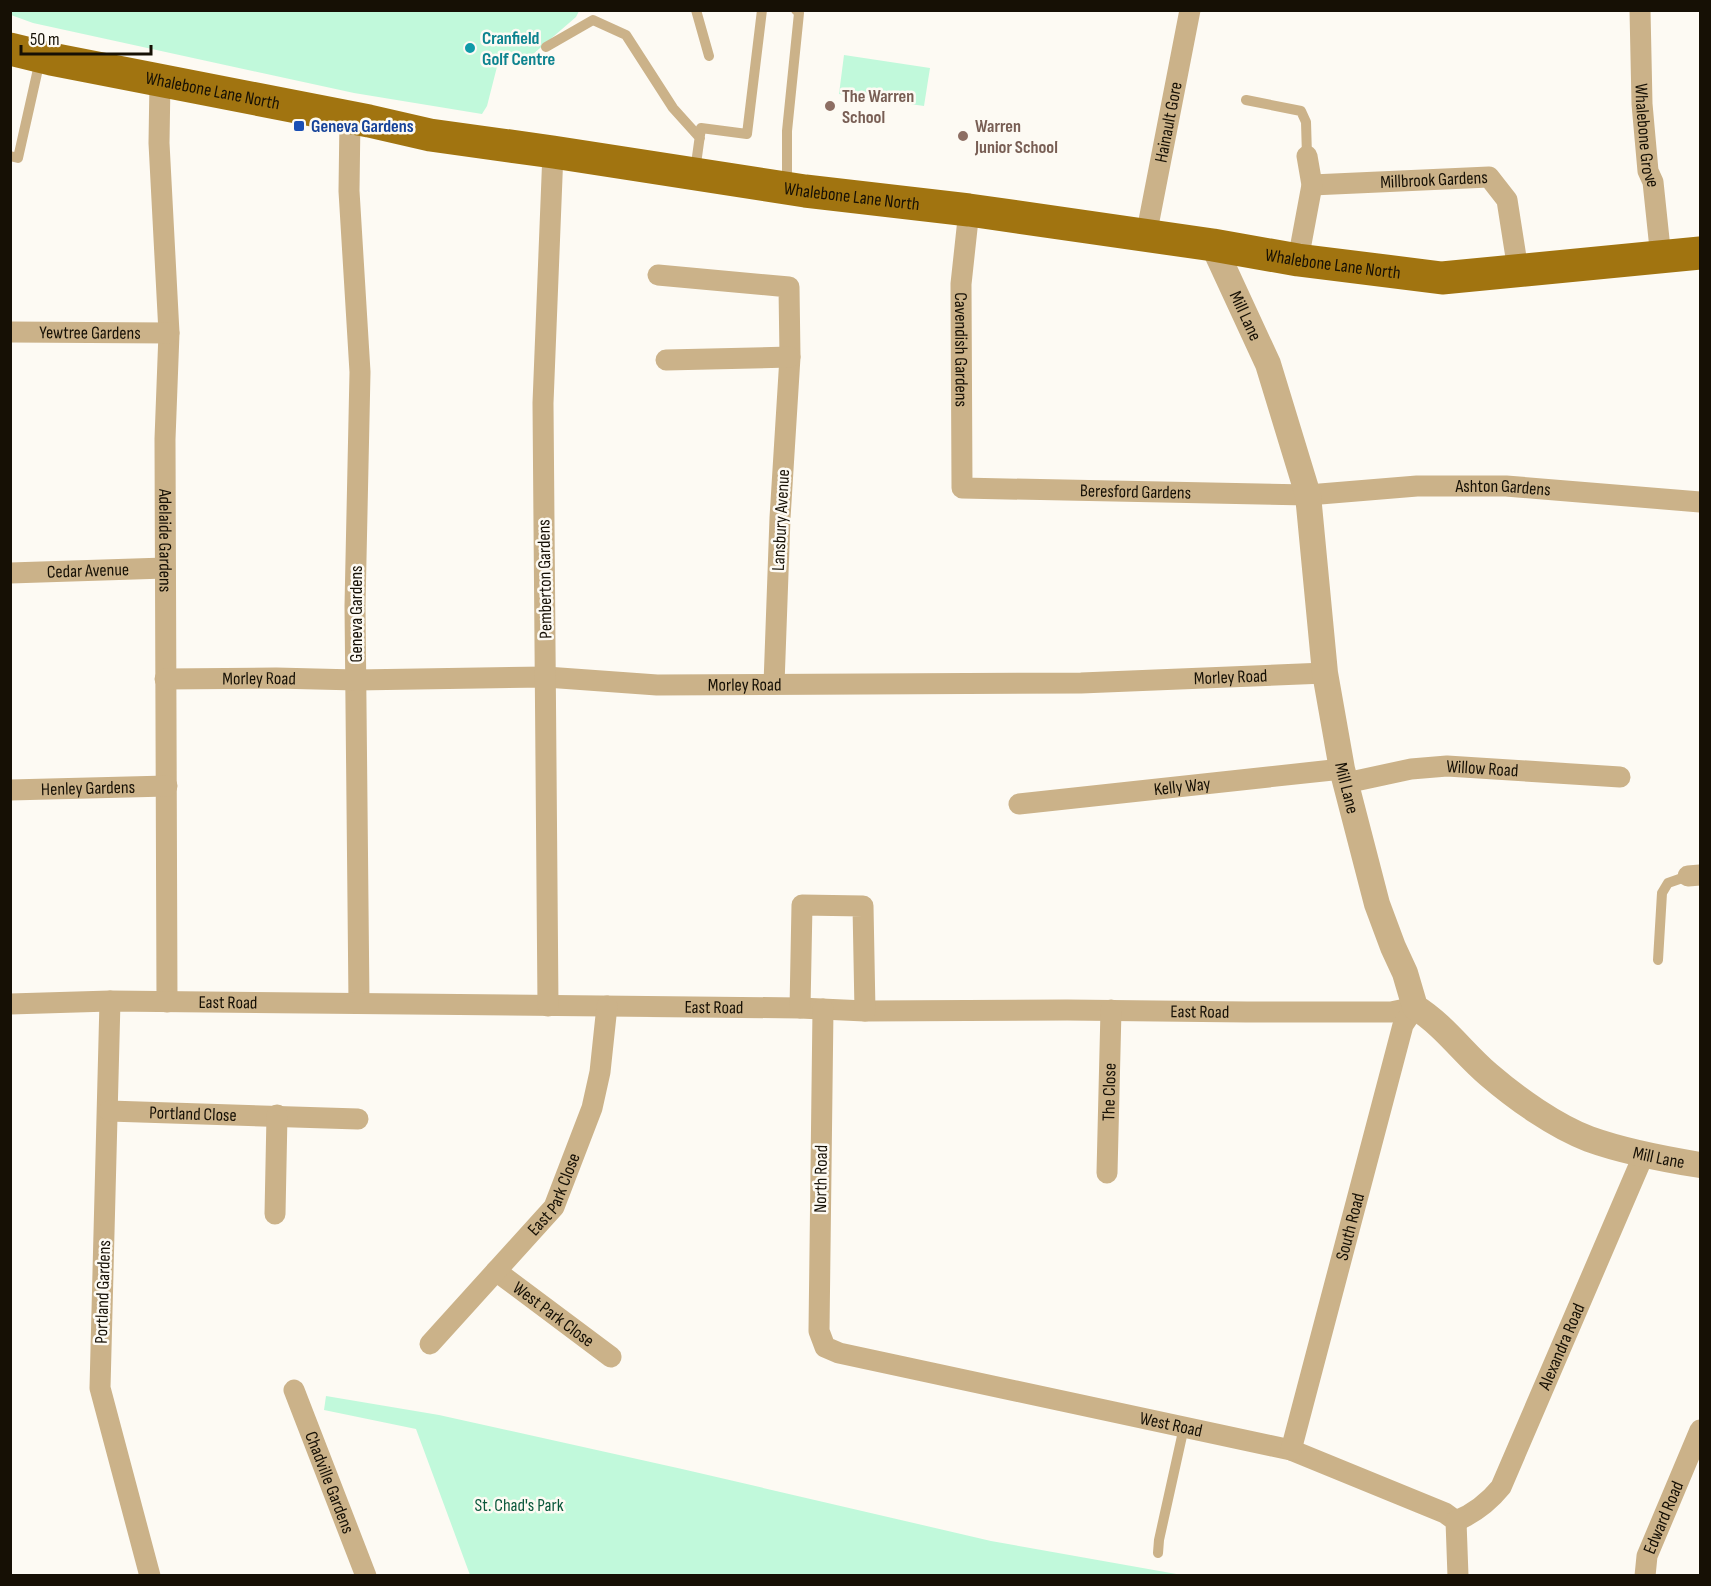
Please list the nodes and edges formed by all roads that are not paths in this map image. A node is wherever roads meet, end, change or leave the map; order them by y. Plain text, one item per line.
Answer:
1 (696, 10) edge
2 (762, 10) edge
3 (796, 10) edge
4 (1190, 10) edge
5 (1640, 10) edge
6 (593, 15) edge
7 (546, 47) dead end
8 (26, 53) edge
9 (709, 57) dead end
10 (160, 81) junction
11 (1246, 100) dead end
12 (350, 117) junction
13 (700, 138) junction
14 (553, 152) junction
15 (10, 156) edge
16 (1307, 156) joint
17 (694, 174) junction
18 (787, 176) junction
19 (1312, 185) junction
20 (969, 210) junction
21 (1146, 236) junction
22 (1214, 245) junction
23 (1701, 253) edge
24 (1661, 258) junction
25 (1298, 260) junction
26 (1518, 270) junction
27 (658, 274) dead end
28 (10, 332) edge
29 (169, 333) junction
30 (790, 357) junction
31 (666, 360) dead end
32 (962, 488) joint
33 (1308, 495) junction
34 (1701, 502) edge
35 (165, 568) junction
36 (10, 573) edge
37 (1325, 673) junction
38 (546, 677) junction
39 (165, 679) junction
40 (356, 680) junction
41 (774, 684) junction
42 (1344, 776) junction
43 (1620, 777) dead end
44 (167, 786) junction
45 (10, 790) edge
46 (1019, 804) dead end
47 (1694, 875) edge
48 (1658, 960) dead end
49 (110, 1001) junction
50 (167, 1002) junction
51 (359, 1003) junction
52 (10, 1004) edge
53 (548, 1006) junction
54 (607, 1006) junction
55 (800, 1008) junction
56 (1415, 1008) junction
57 (823, 1009) junction
58 (1111, 1010) junction
59 (865, 1011) junction
60 (109, 1111) junction
61 (277, 1115) junction
62 (358, 1119) dead end
63 (1644, 1154) junction
64 (1701, 1165) edge
65 (1107, 1173) dead end
66 (275, 1214) dead end
67 (496, 1271) junction
68 (430, 1344) dead end
69 (825, 1347) joint
70 (611, 1357) dead end
71 (294, 1390) dead end
72 (1184, 1427) junction
73 (1701, 1430) edge
74 (1291, 1450) junction
75 (1456, 1521) junction
76 (1158, 1553) dead end
77 (150, 1575) edge
78 (366, 1575) edge
79 (1458, 1575) edge
80 (1645, 1575) edge

1 - 9 lane
2 - 13 lane
3 - 18 lane
4 - 21 street, Hainault Gore
5 - 24 street, Whalebone Grove
6 - 7 lane
6 - 13 lane
8 - 10 main road, Whalebone Lane North
8 - 15 lane
10 - 12 main road, Whalebone Lane North
10 - 29 street, Adelaide Gardens
11 - 16 lane
12 - 14 main road, Whalebone Lane North
12 - 40 street, Geneva Gardens
13 - 17 lane
14 - 17 main road, Whalebone Lane North
14 - 38 street, Pemberton Gardens
16 - 19 street
17 - 18 main road, Whalebone Lane North
18 - 20 main road, Whalebone Lane North
19 - 25 street
19 - 26 street, Millbrook Gardens
20 - 21 main road, Whalebone Lane North
20 - 32 street, Cavendish Gardens
21 - 22 main road, Whalebone Lane North
22 - 25 main road, Whalebone Lane North
22 - 33 street, Mill Lane
23 - 24 main road, Whalebone Lane North
24 - 26 main road, Whalebone Lane North
25 - 26 main road, Whalebone Lane North
27 - 30 street, Lansbury Avenue
28 - 29 street, Yewtree Gardens
29 - 35 street, Adelaide Gardens
30 - 31 street
30 - 41 street, Lansbury Avenue
32 - 33 street, Beresford Gardens
33 - 34 street, Ashton Gardens
33 - 37 street, Mill Lane
35 - 36 street, Cedar Avenue
35 - 39 street, Adelaide Gardens
37 - 41 street, Morley Road
37 - 42 street, Mill Lane
38 - 40 street, Morley Road
38 - 41 street, Morley Road
38 - 53 street, Pemberton Gardens
39 - 40 street, Morley Road
39 - 44 street, Adelaide Gardens
40 - 51 street, Geneva Gardens
42 - 43 street, Willow Road
42 - 46 street, Kelly Way
42 - 56 street, Mill Lane
44 - 45 street, Henley Gardens
44 - 50 street, Adelaide Gardens
47 - 48 lane
49 - 50 street, East Road
49 - 52 street, East Road
49 - 60 street, Portland Gardens
50 - 51 street, East Road
51 - 53 street, East Road
53 - 54 street, East Road
54 - 55 street, East Road
54 - 67 street, East Park Close
55 - 57 street, East Road
55 - 59 street
56 - 58 street, East Road
56 - 63 street, Mill Lane
56 - 74 street, South Road
57 - 59 street, East Road
57 - 69 street, North Road
58 - 59 street, East Road
58 - 65 street, The Close
60 - 61 street, Portland Close
60 - 77 street, Portland Gardens
61 - 62 street, Portland Close
61 - 66 street
63 - 64 street, Mill Lane
63 - 75 street, Alexandra Road
67 - 68 street, East Park Close
67 - 70 street, West Park Close
69 - 72 street, West Road
71 - 78 street, Chadville Gardens
72 - 74 street, West Road
72 - 76 lane
73 - 80 street, Edward Road
74 - 75 street, West Road
75 - 79 street

